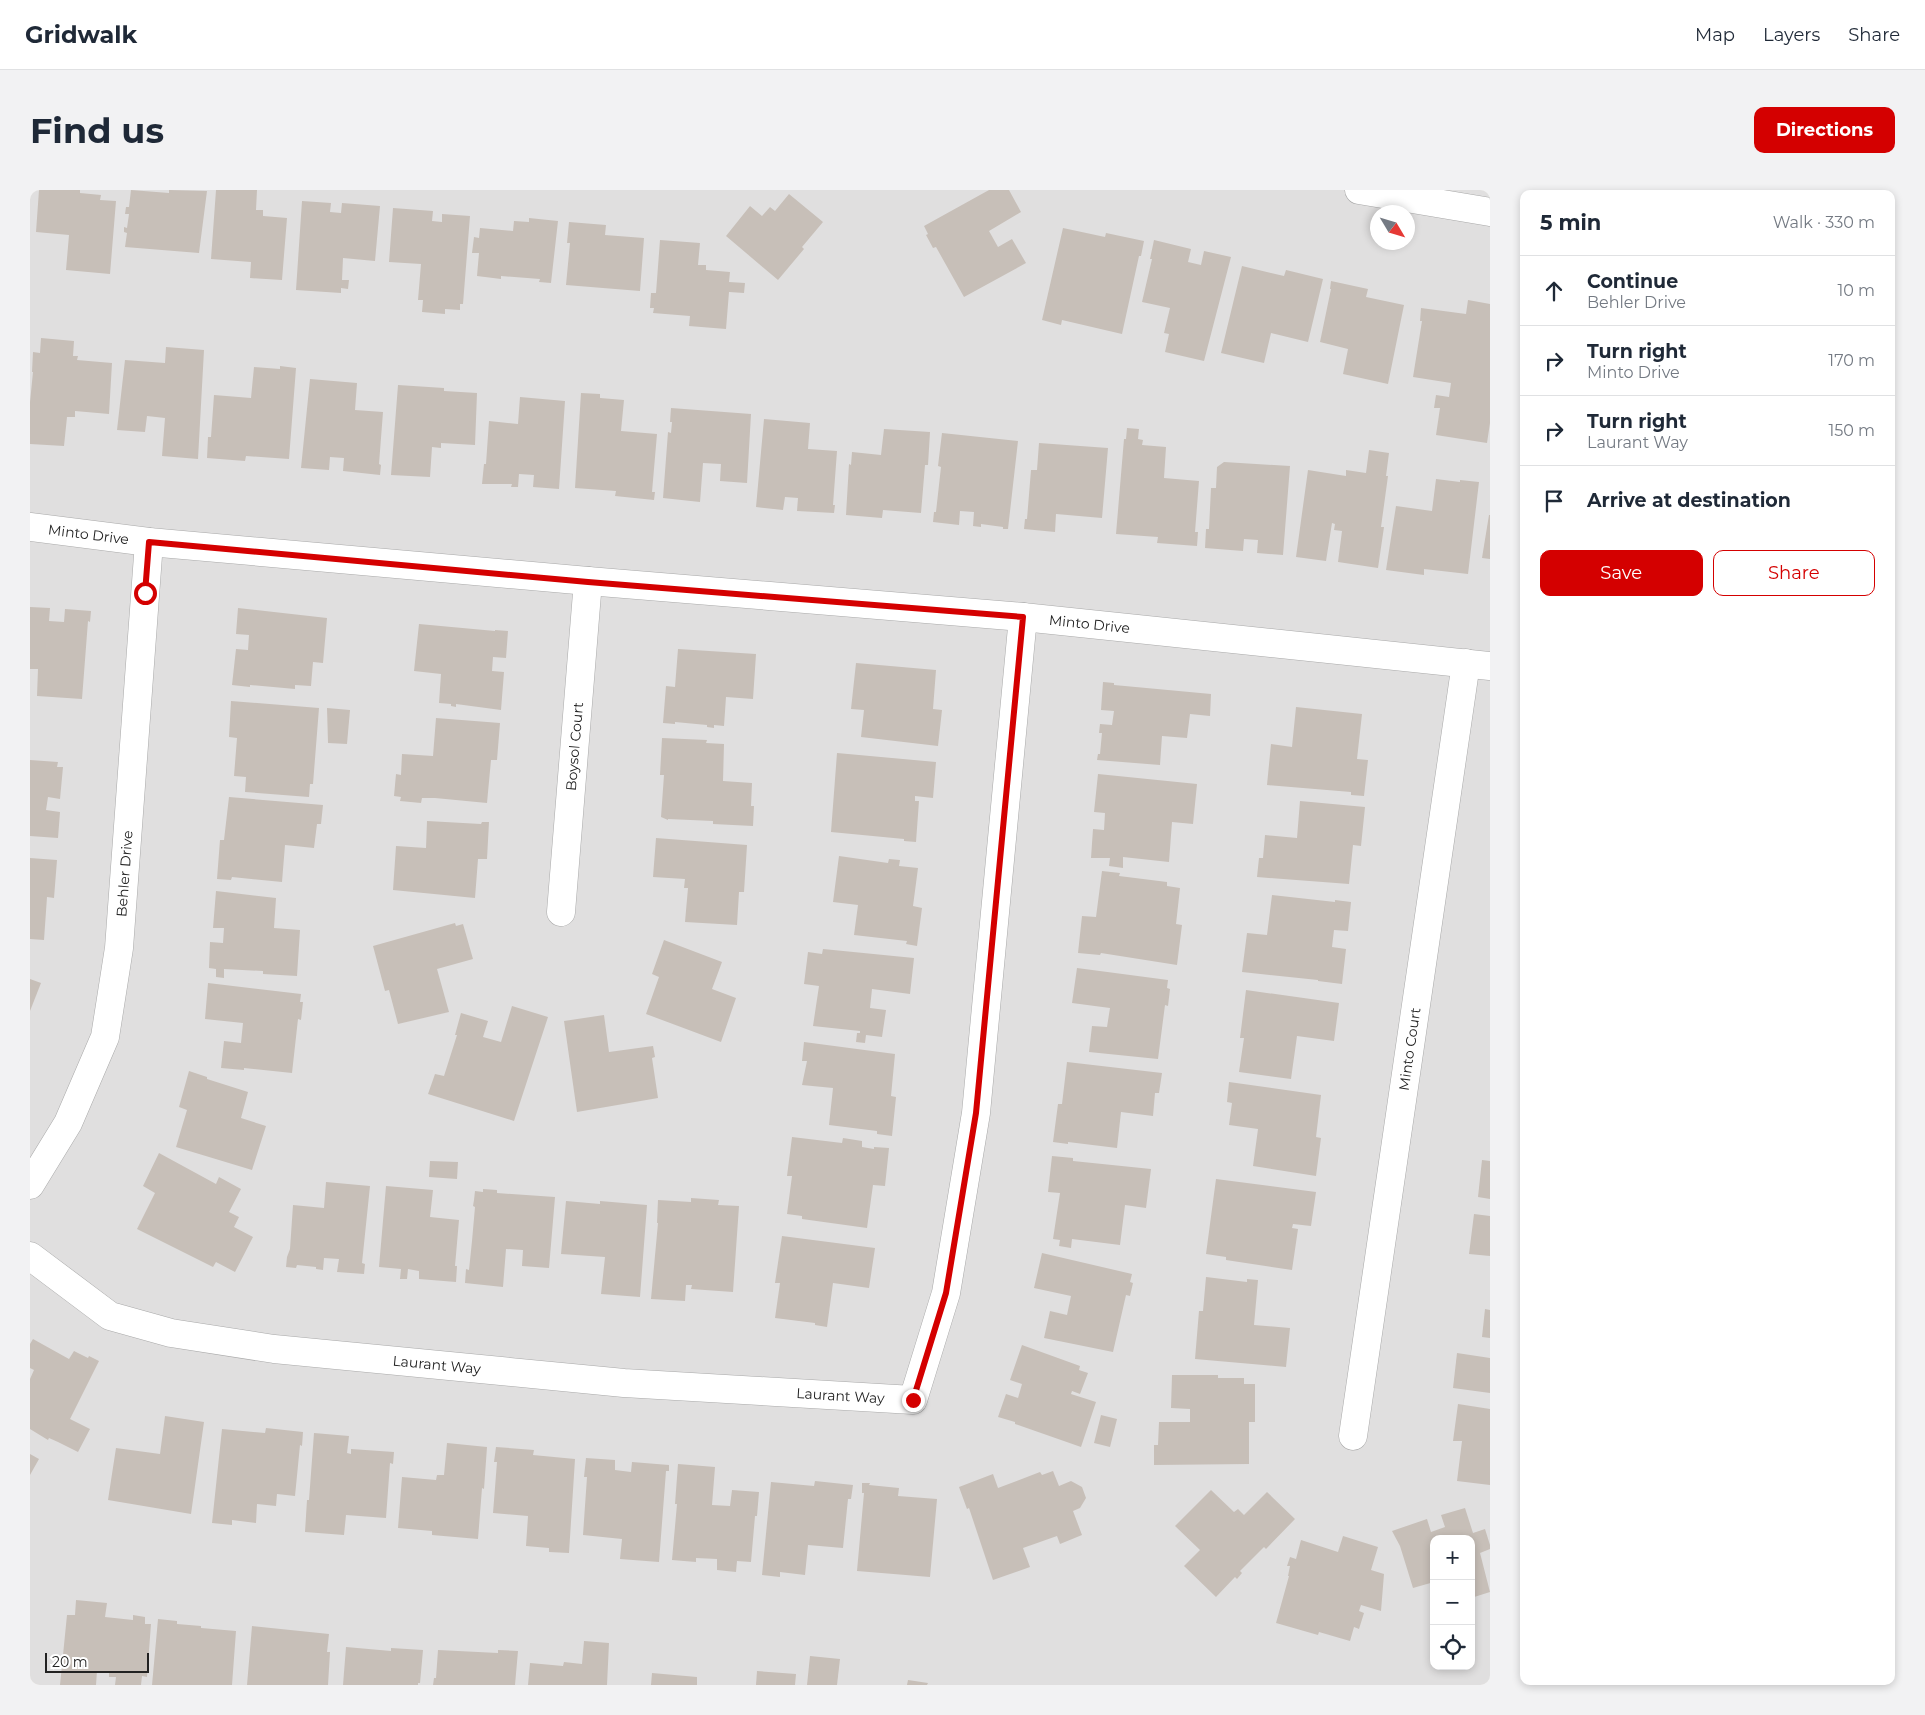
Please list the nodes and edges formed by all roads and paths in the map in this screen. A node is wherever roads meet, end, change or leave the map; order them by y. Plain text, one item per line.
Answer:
1 (1359, 190) edge
2 (1490, 212) edge
3 (30, 527) edge
4 (149, 542) junction
5 (588, 582) junction
6 (1023, 617) junction
7 (1478, 664) edge
8 (561, 912) dead end
9 (30, 1186) edge
10 (30, 1256) edge
11 (1353, 1436) dead end

1 - 2 street
3 - 4 street, Minto Drive
4 - 5 street, Minto Drive
4 - 9 street, Behler Drive
5 - 6 street, Minto Drive
5 - 8 street, Boysol Court
6 - 7 street, Minto Drive
6 - 10 street, Laurant Way
7 - 11 street, Minto Court

